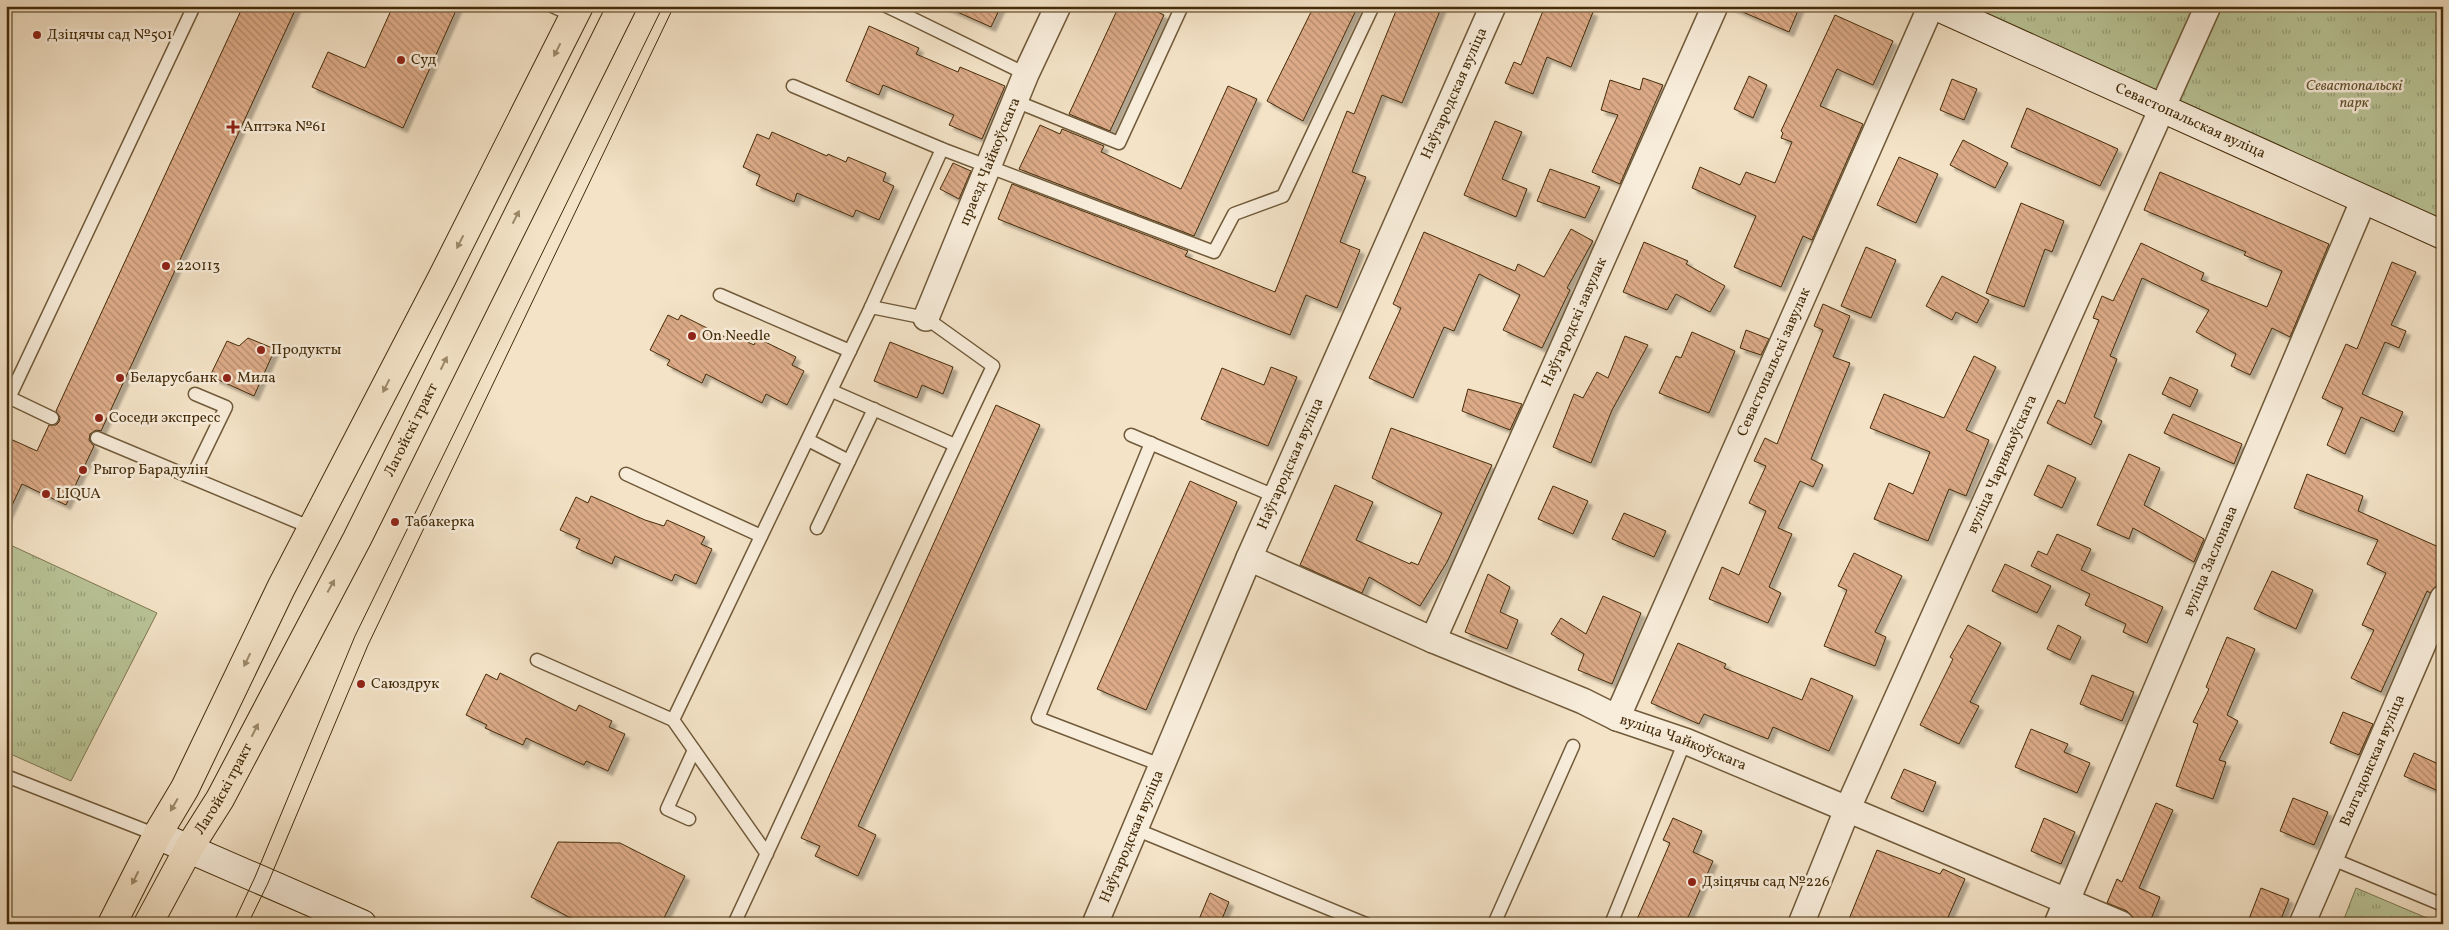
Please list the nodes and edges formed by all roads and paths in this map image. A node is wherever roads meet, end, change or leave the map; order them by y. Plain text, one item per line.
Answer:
1 (194, 6) edge
2 (622, 6) edge
3 (886, 6) edge
4 (1058, 6) edge
5 (1182, 6) edge
6 (1373, 6) edge
7 (1493, 6) edge
8 (1715, 6) edge
9 (1930, 6) edge
10 (1936, 6) edge
11 (2208, 6) edge
12 (569, 10) edge
13 (904, 10) edge
14 (1026, 74) junction
15 (793, 86) dead end
16 (1015, 101) junction
17 (2162, 108) junction
18 (942, 149) junction
19 (988, 167) junction
20 (2364, 199) junction
21 (2443, 235) edge
22 (720, 295) dead end
23 (871, 307) junction
24 (926, 318) junction
25 (850, 351) junction
26 (832, 391) junction
27 (195, 394) dead end
28 (8, 397) edge
29 (874, 409) junction
30 (52, 418) dead end
31 (1132, 434) dead end
32 (98, 438) dead end
33 (808, 440) junction
34 (1152, 443) junction
35 (955, 445) junction
36 (848, 461) junction
37 (626, 474) dead end
38 (192, 477) junction
39 (1278, 497) junction
40 (312, 528) junction
41 (817, 528) dead end
42 (761, 536) junction
43 (1249, 558) junction
44 (2443, 598) edge
45 (1433, 640) junction
46 (537, 660) dead end
47 (1617, 718) junction
48 (673, 720) junction
49 (1685, 741) junction
50 (1573, 746) dead end
51 (694, 750) junction
52 (1161, 765) junction
53 (6, 776) edge
54 (1847, 810) junction
55 (689, 819) dead end
56 (1135, 829) junction
57 (157, 835) junction
58 (189, 848) junction
59 (767, 854) junction
60 (2330, 858) junction
61 (2443, 905) edge
62 (2062, 912) edge
63 (112, 924) edge
64 (148, 924) edge
65 (362, 924) edge
66 (734, 924) edge
67 (1095, 924) edge
68 (1366, 924) edge
69 (1494, 924) edge
70 (1611, 924) edge
71 (1801, 924) edge
72 (2121, 924) edge
73 (2302, 924) edge

1 - 28 lane
58 -> 2 main road, Лагойскі тракт
3 - 13 lane
4 - 14 street, праезд Чайкоўскага
5 - 16 lane
6 - 19 lane
7 - 39 street, Наўгародская вуліца
8 - 45 street, Наўгародскі завулак
9 - 47 street, Севастопальскі завулак
10 - 17 street, Севастопальская вуліца
11 - 17 street, вуліца Чарняхоўскага
12 -> 40 main road
13 - 14 lane
14 - 16 street, праезд Чайкоўскага
15 - 18 lane
16 - 19 street, праезд Чайкоўскага
17 - 20 street, Севастопальская вуліца
17 - 54 street, вуліца Чарняхоўскага
18 - 19 lane
18 - 23 lane
19 - 24 street, праезд Чайкоўскага
20 - 21 street, Севастопальская вуліца
20 - 62 street, вуліца Заслонава
22 - 25 lane
23 - 24 lane
23 - 25 lane
24 - 35 lane
25 - 26 lane
26 - 29 lane
26 - 33 lane
27 - 38 lane
28 - 30 lane
29 - 35 lane
29 - 36 lane
31 - 34 lane
32 - 38 lane
33 - 36 lane
33 - 42 lane
34 - 39 lane
34 - 52 lane
35 - 59 lane
36 - 41 lane
37 - 42 lane
38 - 40 lane
39 - 43 street, Наўгародская вуліца
40 -> 57 main road
42 - 48 lane
43 - 45 street, вуліца Чайкоўскага
43 - 52 street, Наўгародская вуліца
44 - 60 street, Валгадонская вуліца
45 - 47 street, вуліца Чайкоўскага
46 - 48 lane
47 - 49 street, вуліца Чайкоўскага
48 - 51 lane
49 - 54 street, вуліца Чайкоўскага
49 - 70 lane
50 - 69 lane
51 - 55 lane
51 - 59 lane
52 - 56 street, Наўгародская вуліца
53 - 57 lane
54 - 62 street, вуліца Чайкоўскага
54 - 71 street, вуліца Чарняхоўскага
56 - 67 street, Наўгародская вуліца
56 - 68 lane
57 - 58 street
57 -> 63 main road
58 - 64 main road, Лагойскі тракт
58 - 65 street
59 - 66 lane
60 - 61 lane
60 - 73 street, Валгадонская вуліца
62 - 72 street, вуліца Чайкоўскага

